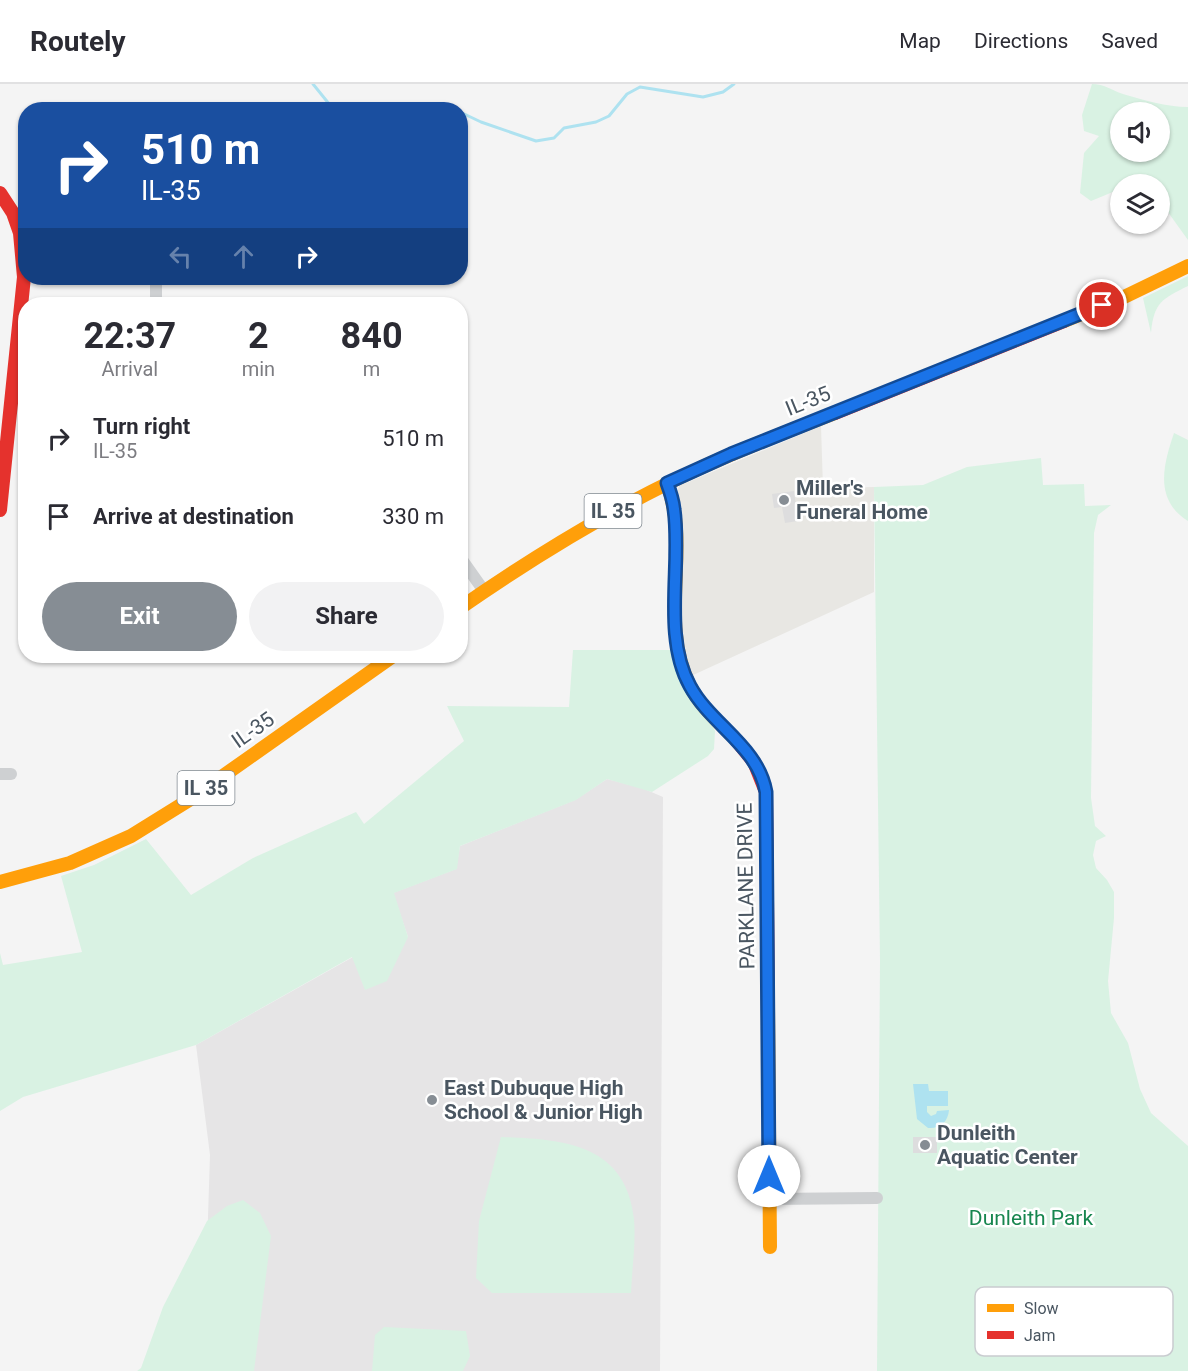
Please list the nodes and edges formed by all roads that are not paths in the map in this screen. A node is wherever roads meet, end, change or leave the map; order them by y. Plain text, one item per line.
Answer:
1 (0, 193) edge
2 (18, 226) edge
3 (1188, 266) edge
4 (18, 316) edge
5 (6, 394) edge
6 (667, 483) junction
7 (0, 510) edge
8 (468, 568) edge
9 (484, 591) junction
10 (468, 602) edge
11 (383, 663) edge
12 (0, 882) edge
13 (877, 1198) dead end
14 (769, 1199) junction
15 (770, 1247) dead end

1 - 2 main road
3 - 6 main road, IL-35 / IL 35
4 - 5 main road
5 - 7 main road
6 - 9 main road, IL-35 / IL 35
6 - 14 main road, PARKLANE DRIVE
8 - 9 street
9 - 10 main road, IL-35 / IL 35
11 - 12 main road, IL-35 / IL 35
13 - 14 street
14 - 15 main road, PARKLANE DRIVE

